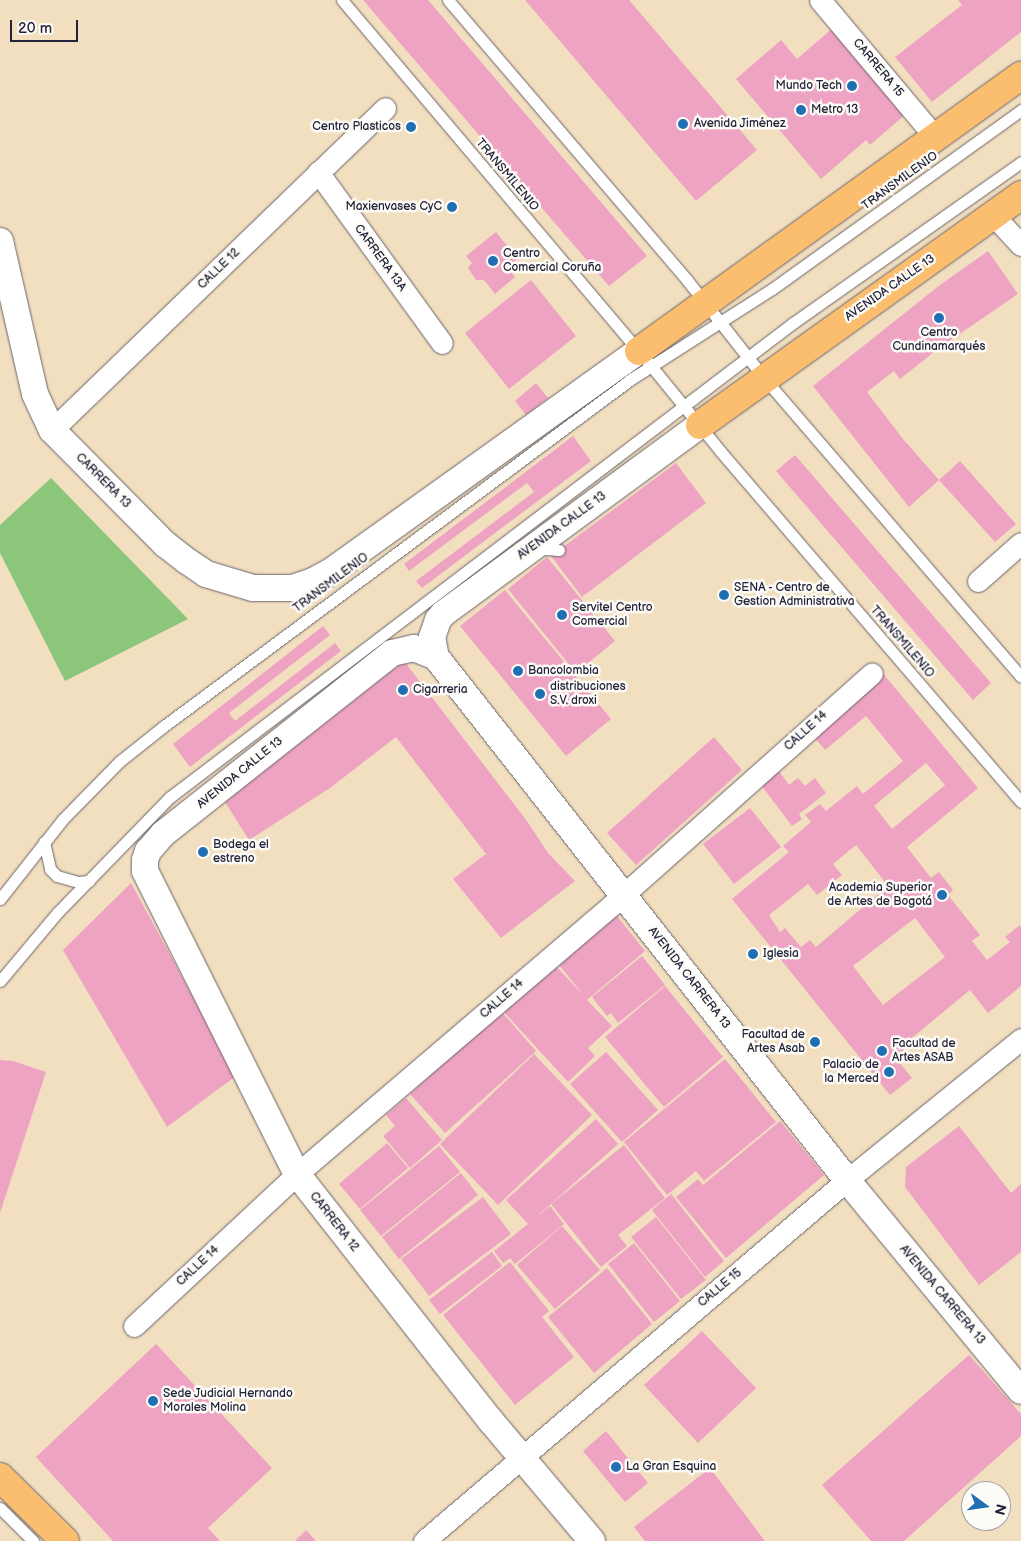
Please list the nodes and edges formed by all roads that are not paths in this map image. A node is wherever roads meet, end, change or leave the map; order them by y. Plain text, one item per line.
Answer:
1 (342, 0) edge
2 (448, 0) edge
3 (820, 0) edge
4 (1021, 75) edge
5 (385, 108) dead end
6 (1021, 110) edge
7 (935, 136) junction
8 (1021, 162) edge
9 (318, 172) junction
10 (1021, 195) edge
11 (993, 215) junction
12 (0, 241) edge
13 (1021, 245) edge
14 (713, 314) junction
15 (442, 343) dead end
16 (645, 359) junction
17 (756, 368) junction
18 (693, 416) junction
19 (52, 430) junction
20 (1021, 543) edge
21 (978, 581) dead end
22 (436, 657) junction
23 (872, 673) dead end
24 (1021, 677) edge
25 (1021, 802) edge
26 (44, 842) junction
27 (145, 860) joint
28 (89, 881) junction
29 (624, 894) junction
30 (0, 899) edge
31 (0, 981) edge
32 (1021, 1039) edge
33 (297, 1174) junction
34 (846, 1180) junction
35 (134, 1326) dead end
36 (1021, 1391) edge
37 (522, 1457) junction
38 (0, 1477) edge
39 (0, 1508) edge
40 (33, 1541) edge
41 (65, 1541) edge
42 (424, 1541) edge
43 (592, 1541) edge

1 - 16 lane, TRANSMILENIO
2 - 14 lane
3 - 7 street, CARRERA 15
4 - 7 main road
5 - 9 street, CALLE 12
6 - 14 lane, TRANSMILENIO
7 - 14 main road
8 - 17 lane
9 - 15 street, CARRERA 13A
9 - 19 street, CALLE 12
10 - 11 main road, AVENIDA CALLE 13
11 - 13 street
11 - 17 main road, AVENIDA CALLE 13
12 - 19 street, CARRERA 13
14 - 16 main road
14 - 17 lane
16 - 18 lane, TRANSMILENIO
16 - 19 street, CARRERA 13
16 - 26 lane, TRANSMILENIO
17 - 18 main road, AVENIDA CALLE 13
17 - 24 lane
18 - 22 street, AVENIDA CALLE 13
18 - 25 lane, TRANSMILENIO
18 - 28 lane
20 - 21 street
22 - 27 street, AVENIDA CALLE 13
22 - 29 street, AVENIDA CARRERA 13
23 - 29 street, CALLE 14
26 - 28 lane
26 - 30 lane, TRANSMILENIO
27 - 33 street, CARRERA 12
28 - 31 lane
29 - 33 street, CALLE 14
29 - 34 street, AVENIDA CARRERA 13
32 - 34 street, CALLE 15
33 - 35 street, CALLE 14
33 - 37 street, CARRERA 12
34 - 36 street, AVENIDA CARRERA 13
34 - 37 street, CALLE 15
37 - 42 street, CALLE 15
37 - 43 street, CARRERA 12
38 - 41 main road
39 - 40 lane

